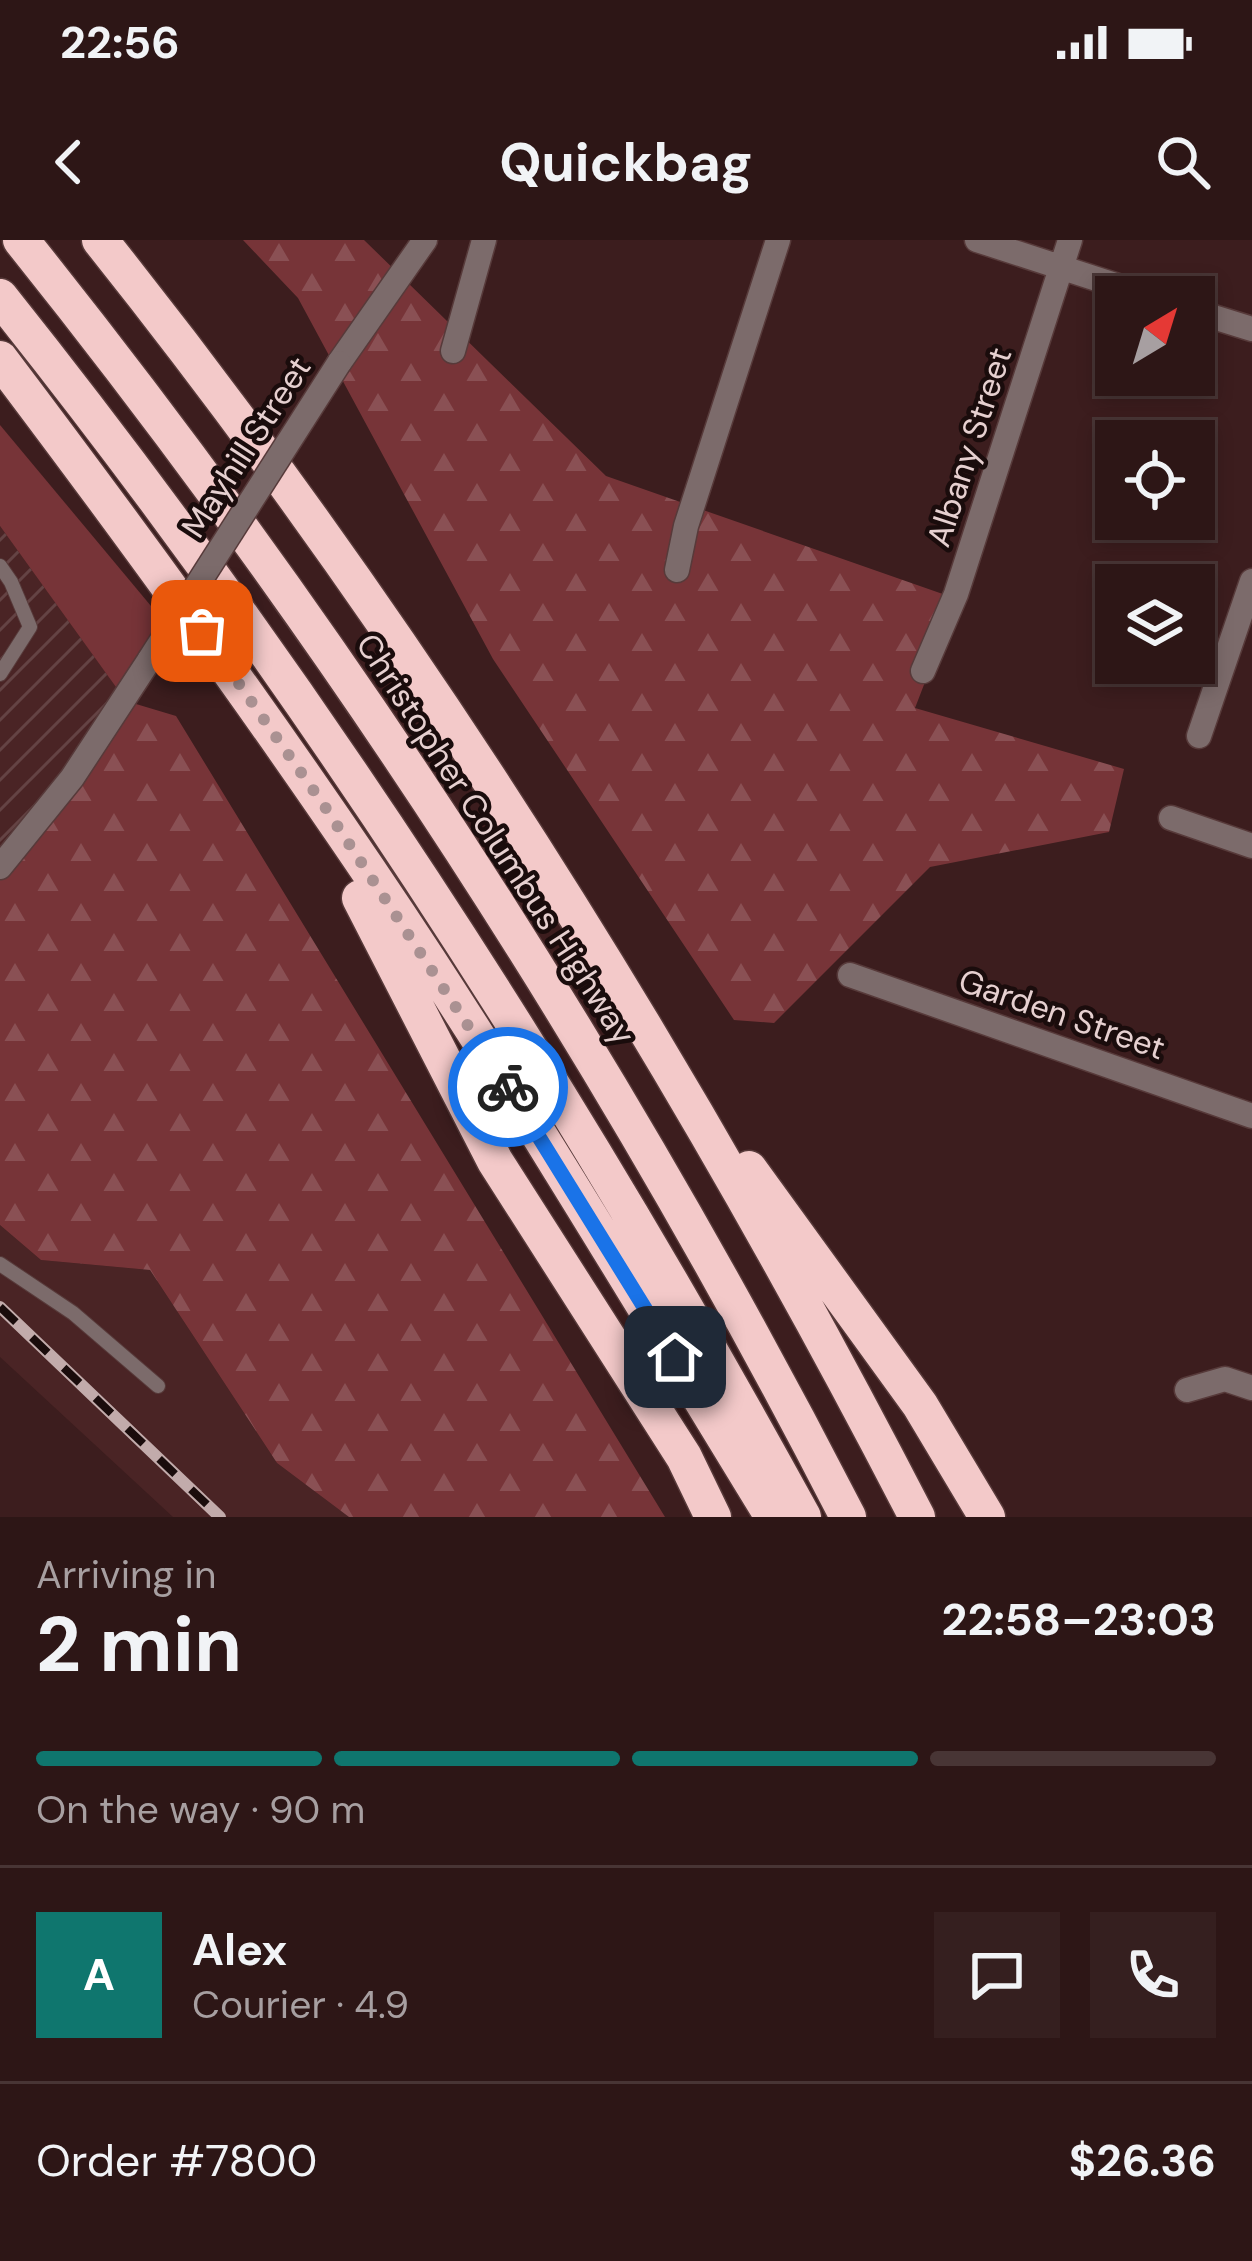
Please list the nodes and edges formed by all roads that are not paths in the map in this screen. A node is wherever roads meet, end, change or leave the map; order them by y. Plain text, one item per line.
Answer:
1 (21, 240) edge
2 (100, 240) edge
3 (425, 240) edge
4 (484, 240) edge
5 (778, 240) edge
6 (977, 240) edge
7 (1070, 240) edge
8 (1061, 267) junction
9 (1095, 278) edge
10 (0, 297) edge
11 (1215, 317) edge
12 (1252, 329) edge
13 (453, 351) dead end
14 (0, 359) edge
15 (0, 566) edge
16 (677, 570) dead end
17 (1252, 581) edge
18 (923, 671) dead end
19 (0, 674) edge
20 (1199, 736) dead end
21 (297, 765) junction
22 (1171, 818) dead end
23 (1252, 846) edge
24 (0, 867) edge
25 (850, 975) dead end
26 (635, 1011) junction
27 (1252, 1116) edge
28 (0, 1264) edge
29 (158, 1386) dead end
30 (1252, 1388) edge
31 (1187, 1390) dead end
32 (713, 1517) edge
33 (773, 1517) edge
34 (802, 1517) edge
35 (848, 1517) edge
36 (916, 1517) edge
37 (987, 1517) edge

1 - 35 highway, Christopher Columbus Highway
2 - 26 highway, Christopher Columbus Highway
3 - 24 street, Mayhill Street, bridge
4 - 13 street
5 - 16 street
6 - 8 street
7 - 8 street, Albany Street
8 - 9 street
8 - 18 street, Albany Street
10 - 34 highway
11 - 12 street
14 - 21 highway
15 - 19 lane
17 - 20 street
21 - 32 highway
21 - 33 highway
22 - 23 street
25 - 27 street, Garden Street
26 - 36 highway, Christopher Columbus Highway
26 - 37 highway
28 - 29 lane
30 - 31 street

